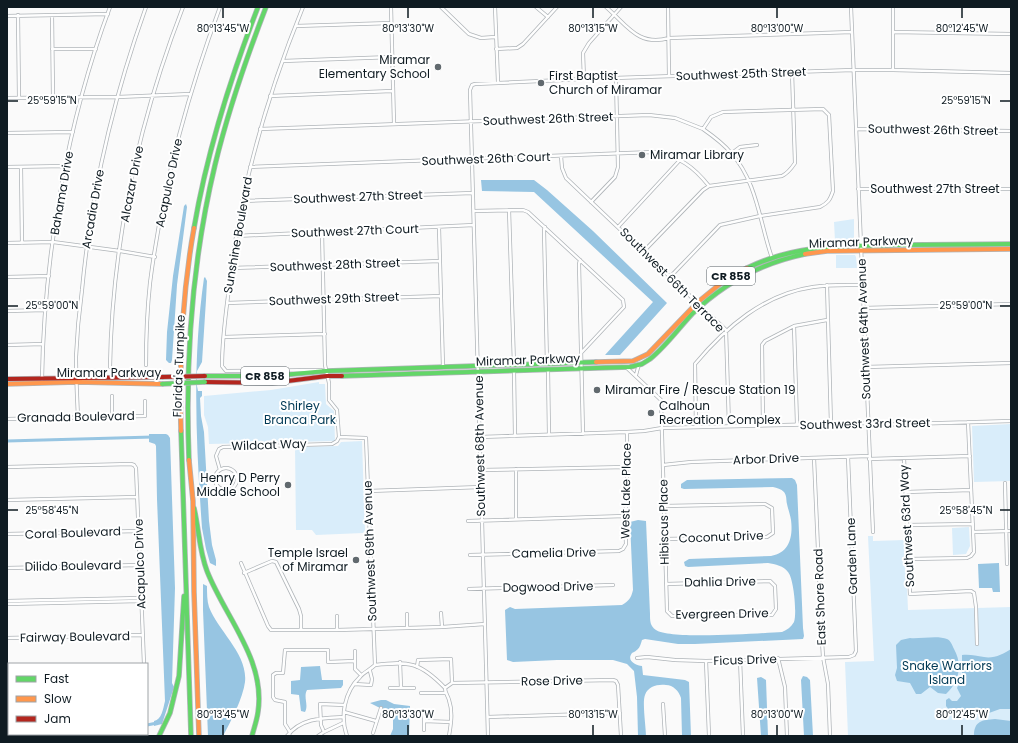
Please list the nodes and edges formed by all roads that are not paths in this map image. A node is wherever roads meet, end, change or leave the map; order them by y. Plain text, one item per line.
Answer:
1 (110, 7) edge
2 (146, 7) edge
3 (182, 7) edge
4 (220, 7) edge
5 (258, 7) edge
6 (266, 7) edge
7 (304, 7) edge
8 (391, 7) edge
9 (442, 7) edge
10 (494, 7) edge
11 (536, 7) edge
12 (557, 7) edge
13 (606, 7) edge
14 (621, 7) edge
15 (668, 7) edge
16 (851, 7) edge
17 (893, 7) edge
18 (108, 14) junction
19 (614, 14) junction
20 (7, 16) edge
21 (18, 16) junction
22 (52, 16) junction
23 (548, 17) junction
24 (391, 23) junction
25 (296, 26) junction
26 (852, 32) junction
27 (893, 32) junction
28 (1011, 34) edge
29 (495, 37) junction
30 (668, 38) junction
31 (52, 49) junction
32 (96, 49) junction
33 (496, 49) junction
34 (392, 57) junction
35 (283, 61) junction
36 (853, 70) junction
37 (893, 70) junction
38 (792, 72) junction
39 (1011, 73) edge
40 (669, 76) junction
41 (616, 78) junction
42 (584, 79) junction
43 (498, 83) junction
44 (472, 85) joint
45 (392, 91) junction
46 (190, 94) junction
47 (153, 95) junction
48 (270, 96) junction
49 (53, 97) junction
50 (83, 97) junction
51 (118, 97) junction
52 (7, 98) edge
53 (19, 98) junction
54 (793, 109) junction
55 (617, 116) junction
56 (471, 122) junction
57 (394, 124) junction
58 (260, 129) junction
59 (703, 129) junction
60 (856, 129) junction
61 (1011, 131) edge
62 (73, 132) junction
63 (7, 133) edge
64 (757, 145) dead end
65 (618, 153) junction
66 (732, 153) junction
67 (561, 156) junction
68 (472, 159) junction
69 (680, 160) junction
70 (66, 166) junction
71 (7, 167) edge
72 (21, 167) junction
73 (250, 167) junction
74 (749, 182) junction
75 (710, 186) junction
76 (858, 189) junction
77 (1011, 189) edge
78 (473, 193) junction
79 (242, 201) junction
80 (591, 202) junction
81 (509, 210) junction
82 (474, 211) junction
83 (760, 216) junction
84 (474, 226) junction
85 (545, 227) junction
86 (618, 227) junction
87 (439, 228) junction
88 (322, 232) junction
89 (236, 236) junction
90 (53, 242) junction
91 (7, 243) edge
92 (22, 243) junction
93 (945, 244) junction
94 (1011, 244) edge
95 (861, 245) junction
96 (86, 246) junction
97 (1011, 249) edge
98 (861, 250) junction
99 (924, 250) junction
100 (120, 251) junction
101 (643, 252) junction
102 (772, 256) junction
103 (155, 257) junction
104 (580, 259) junction
105 (773, 261) junction
106 (440, 262) junction
107 (323, 266) junction
108 (230, 268) junction
109 (49, 276) junction
110 (7, 277) edge
111 (670, 277) junction
112 (827, 285) junction
113 (863, 285) junction
114 (441, 296) junction
115 (324, 300) junction
116 (227, 303) junction
117 (697, 303) junction
118 (1011, 304) edge
119 (701, 306) junction
120 (864, 308) junction
121 (45, 310) junction
122 (7, 311) edge
123 (827, 320) junction
124 (794, 326) junction
125 (726, 330) junction
126 (324, 334) junction
127 (224, 337) junction
128 (43, 344) junction
129 (7, 345) edge
130 (581, 353) junction
131 (1011, 363) edge
132 (581, 364) junction
133 (639, 364) junction
134 (146, 365) dead end
135 (547, 365) junction
136 (110, 367) dead end
137 (478, 367) junction
138 (866, 367) junction
139 (443, 368) junction
140 (514, 368) junction
141 (627, 368) junction
142 (581, 369) junction
143 (548, 370) junction
144 (326, 371) junction
145 (478, 372) junction
146 (636, 375) junction
147 (327, 376) junction
148 (42, 378) junction
149 (7, 379) edge
150 (77, 380) junction
151 (42, 383) junction
152 (7, 384) edge
153 (112, 396) dead end
154 (145, 401) dead end
155 (112, 416) junction
156 (78, 417) junction
157 (7, 419) edge
158 (1011, 421) edge
159 (968, 422) junction
160 (868, 423) junction
161 (797, 424) junction
162 (830, 424) junction
163 (763, 425) junction
164 (730, 426) junction
165 (696, 427) junction
166 (662, 428) junction
167 (627, 432) junction
168 (583, 434) junction
169 (549, 435) junction
170 (515, 436) junction
171 (339, 437) junction
172 (480, 437) junction
173 (970, 456) junction
174 (848, 457) junction
175 (814, 458) junction
176 (869, 458) junction
177 (904, 458) junction
178 (663, 465) junction
179 (627, 466) junction
180 (7, 467) edge
181 (220, 470) junction
182 (481, 470) junction
183 (516, 470) junction
184 (1005, 483) dead end
185 (481, 487) junction
186 (369, 490) junction
187 (971, 490) junction
188 (905, 492) junction
189 (138, 497) junction
190 (7, 500) edge
191 (193, 505) junction
192 (664, 506) junction
193 (625, 516) junction
194 (516, 519) junction
195 (468, 521) dead end
196 (482, 521) junction
197 (973, 524) junction
198 (907, 525) junction
199 (139, 531) junction
200 (1006, 531) junction
201 (1011, 531) edge
202 (873, 532) dead end
203 (973, 532) junction
204 (7, 534) edge
205 (665, 539) junction
206 (624, 549) joint
207 (470, 555) dead end
208 (483, 555) junction
209 (909, 559) junction
210 (241, 563) dead end
211 (1007, 564) dead end
212 (140, 565) junction
213 (7, 568) edge
214 (244, 573) junction
215 (185, 574) junction
216 (666, 584) junction
217 (612, 585) dead end
218 (484, 588) junction
219 (470, 589) dead end
220 (141, 600) junction
221 (7, 603) edge
222 (441, 613) dead end
223 (775, 613) joint
224 (407, 614) dead end
225 (670, 614) joint
226 (337, 616) dead end
227 (485, 624) junction
228 (442, 626) junction
229 (373, 628) junction
230 (407, 628) junction
231 (301, 630) junction
232 (337, 630) junction
233 (143, 635) junction
234 (7, 638) edge
235 (977, 644) dead end
236 (355, 651) dead end
237 (854, 655) joint
238 (823, 657) junction
239 (637, 658) dead end
240 (778, 658) junction
241 (740, 659) junction
242 (355, 661) junction
243 (706, 661) junction
244 (400, 662) junction
245 (144, 663) edge
246 (375, 665) junction
247 (417, 667) junction
248 (370, 671) junction
249 (360, 675) junction
250 (487, 682) junction
251 (354, 684) junction
252 (452, 684) junction
253 (390, 688) dead end
254 (401, 688) junction
255 (414, 688) dead end
256 (445, 688) junction
257 (445, 692) junction
258 (421, 693) dead end
259 (663, 704) dead end
260 (345, 705) junction
261 (381, 708) dead end
262 (344, 712) junction
263 (424, 713) dead end
264 (620, 713) junction
265 (344, 717) junction
266 (488, 717) junction
267 (321, 718) junction
268 (376, 721) junction
269 (424, 721) junction
270 (451, 722) junction
271 (343, 723) junction
272 (424, 730) dead end
273 (324, 732) junction
274 (373, 733) dead end
275 (159, 735) edge
276 (288, 735) edge
277 (192, 736) edge
278 (199, 736) edge
279 (252, 736) edge
280 (318, 736) edge
281 (347, 736) edge
282 (449, 736) edge
283 (488, 736) edge
284 (621, 736) edge
285 (665, 736) edge
286 (709, 736) edge
287 (743, 736) edge
288 (787, 736) edge
289 (830, 736) edge

1 - 18 street, Bahama Drive
2 - 51 street, Arcadia Drive
3 - 47 street, Alcazar Drive
4 - 46 street, Acapulco Drive
5 - 215 main road, Florida's Turnpike
6 - 191 main road, Florida's Turnpike
7 - 25 street, Sunshine Boulevard
8 - 24 street
9 - 29 street
10 - 29 street
11 - 23 street
12 - 23 street
13 - 19 street
14 - 19 street
15 - 30 street
16 - 26 street, Southwest 64th Avenue
17 - 27 street
18 - 22 street
18 - 32 street, Bahama Drive
19 - 30 street
19 - 42 street
20 - 21 street
21 - 22 street
21 - 53 street
22 - 31 street
23 - 33 street
24 - 25 street
24 - 34 street
25 - 35 street, Sunshine Boulevard
26 - 30 street
26 - 36 street, Southwest 64th Avenue
27 - 28 street
27 - 37 street
29 - 33 street
30 - 40 street
31 - 32 street
31 - 49 street
32 - 50 street, Bahama Drive
33 - 43 street
34 - 35 street
34 - 45 street
35 - 48 street, Sunshine Boulevard
36 - 37 street, Southwest 25th Street
36 - 38 street, Southwest 25th Street
36 - 60 street, Southwest 64th Avenue
37 - 39 street, Southwest 25th Street
38 - 40 street, Southwest 25th Street
38 - 54 street
40 - 41 street, Southwest 25th Street
41 - 42 street, Southwest 25th Street
41 - 55 street
42 - 43 street, Southwest 25th Street
43 - 44 street, Southwest 25th Street
44 - 56 street, Southwest 68th Avenue
45 - 48 street
45 - 57 street
46 - 47 street
46 - 103 street, Acapulco Drive
47 - 51 street
47 - 100 street, Alcazar Drive
48 - 58 street, Sunshine Boulevard
49 - 50 street
49 - 53 street
50 - 51 street
50 - 62 street, Bahama Drive
51 - 96 street, Arcadia Drive
52 - 53 street
54 - 59 street
54 - 74 street
54 - 83 street
55 - 56 street, Southwest 26th Street
55 - 59 street, Southwest 26th Street
55 - 65 street
56 - 57 street, Southwest 26th Street
56 - 68 street, Southwest 68th Avenue
57 - 58 street, Southwest 26th Street
58 - 73 street, Sunshine Boulevard
59 - 66 street, Southwest 26th Street
60 - 61 street, Southwest 26th Street
60 - 76 street, Southwest 64th Avenue
62 - 63 street
62 - 70 street, Bahama Drive
64 - 66 street
65 - 67 street, Southwest 26th Court
65 - 69 street, Southwest 26th Court
65 - 80 street
66 - 74 street, Southwest 26th Street
67 - 68 street, Southwest 26th Court
67 - 80 street, Southwest 66th Terrace
68 - 73 street, Southwest 26th Court
68 - 78 street, Southwest 68th Avenue
69 - 75 street, Southwest 26th Court
69 - 86 street
70 - 72 street
70 - 90 street, Bahama Drive
71 - 72 street
72 - 92 street
73 - 79 street, Sunshine Boulevard
74 - 75 street
74 - 83 street, Southwest 26th Street
75 - 101 street
76 - 77 street, Southwest 27th Street
76 - 95 street, Southwest 64th Avenue
78 - 79 street, Southwest 27th Street
78 - 82 street, Southwest 68th Avenue
79 - 89 street, Sunshine Boulevard
80 - 86 street, Southwest 66th Terrace
81 - 82 street
81 - 85 street
81 - 140 street
82 - 84 street, Southwest 68th Avenue
83 - 102 street, Southwest 26th Street
83 - 111 street
84 - 87 street, Southwest 27th Court
84 - 137 street, Southwest 68th Avenue
85 - 104 street
85 - 135 street
86 - 101 street, Southwest 66th Terrace
87 - 88 street, Southwest 27th Court
87 - 106 street
88 - 89 street, Southwest 27th Court
88 - 107 street
89 - 108 street, Sunshine Boulevard
90 - 92 street
90 - 96 street
90 - 109 street, Bahama Drive
91 - 92 street
93 - 94 main road, Miramar Parkway / CR 858
93 - 95 main road, Miramar Parkway / CR 858
93 - 99 main road
95 - 98 street, Southwest 64th Avenue
95 - 102 main road, Miramar Parkway / CR 858
96 - 100 street
96 - 150 street, Arcadia Drive
97 - 99 main road, Miramar Parkway / CR 858
98 - 99 main road, Miramar Parkway / CR 858
98 - 105 main road, Miramar Parkway / CR 858
98 - 113 street, Southwest 64th Avenue
100 - 103 street
100 - 136 street, Alcazar Drive
101 - 111 street, Southwest 66th Terrace
102 - 105 street, Southwest 26th Street
102 - 117 main road, Miramar Parkway / CR 858
103 - 134 street, Acapulco Drive
104 - 130 street
104 - 130 street
105 - 119 main road, Miramar Parkway / CR 858
106 - 107 street, Southwest 28th Street
106 - 114 street
107 - 108 street, Southwest 28th Street
107 - 115 street
108 - 116 street, Sunshine Boulevard
109 - 110 street
109 - 121 street, Bahama Drive
111 - 117 street, Southwest 66th Terrace
112 - 113 street
112 - 123 street
112 - 125 street
113 - 120 street, Southwest 64th Avenue
114 - 115 street, Southwest 29th Street
114 - 139 street
115 - 116 street, Southwest 29th Street
115 - 126 street
116 - 127 street, Sunshine Boulevard
117 - 119 street, Southwest 66th Terrace
117 - 132 main road, Miramar Parkway / CR 858
118 - 120 street
119 - 125 street, Southwest 66th Terrace
119 - 133 main road, Miramar Parkway / CR 858
120 - 138 street, Southwest 64th Avenue
121 - 122 street
121 - 128 street, Bahama Drive
123 - 124 street
123 - 162 street
124 - 161 street
124 - 163 street
125 - 164 street, Southwest 66th Terrace
125 - 165 street
126 - 127 street
126 - 144 street
127 - 144 street, Sunshine Boulevard
128 - 129 street
128 - 148 street, Bahama Drive
130 - 132 street
131 - 138 street
132 - 135 main road, Miramar Parkway / CR 858
132 - 142 street
133 - 141 main road, Miramar Parkway / CR 858
133 - 146 street
135 - 140 main road, Miramar Parkway / CR 858
137 - 139 main road, Miramar Parkway / CR 858
137 - 140 main road, Miramar Parkway / CR 858
137 - 145 street, Southwest 68th Avenue
138 - 160 street, Southwest 64th Avenue
139 - 144 main road, Miramar Parkway / CR 858
140 - 143 main road, Miramar Parkway / CR 858
140 - 145 main road, Miramar Parkway / CR 858
140 - 170 street
141 - 142 main road, Miramar Parkway / CR 858
141 - 146 street, Hibiscus Place
142 - 143 main road, Miramar Parkway / CR 858
142 - 168 street
143 - 169 street
144 - 147 street
144 - 150 main road, Miramar Parkway / CR 858, bridge
145 - 147 main road, Miramar Parkway / CR 858
145 - 172 street, Southwest 68th Avenue
146 - 166 street, Hibiscus Place
147 - 150 main road, Miramar Parkway / CR 858, bridge
147 - 171 street
148 - 149 main road, Miramar Parkway / CR 858
148 - 150 main road, Miramar Parkway / CR 858
148 - 151 street, Bahama Drive
150 - 151 main road, Miramar Parkway / CR 858
150 - 156 street, Arcadia Drive
151 - 152 main road, Miramar Parkway / CR 858
153 - 155 street
154 - 155 street, Granada Boulevard
155 - 156 street, Granada Boulevard
156 - 157 street, Granada Boulevard
158 - 159 street, Southwest 33rd Street
159 - 160 street, Southwest 33rd Street
159 - 173 street
160 - 162 street, Southwest 33rd Street
160 - 176 street, Southwest 64th Avenue
161 - 162 street, Southwest 33rd Street
161 - 163 street, Southwest 33rd Street
163 - 164 street, Southwest 33rd Street
164 - 165 street, Southwest 33rd Street
165 - 166 street, Southwest 33rd Street
166 - 167 street, Southwest 33rd Street
166 - 178 street, Hibiscus Place
167 - 168 street, Southwest 33rd Street
167 - 179 street, West Lake Place
168 - 169 street, Southwest 33rd Street
169 - 170 street, Southwest 33rd Street
170 - 172 street, Southwest 33rd Street
171 - 181 street, Wildcat Way
171 - 186 street, Southwest 69th Avenue
172 - 182 street, Southwest 68th Avenue
173 - 177 street, Arbor Drive
173 - 187 street
174 - 175 street, Arbor Drive
174 - 176 street, Arbor Drive
174 - 237 street, Garden Lane
175 - 178 street, Arbor Drive
175 - 238 street, East Shore Road
176 - 177 street, Arbor Drive
176 - 202 street, Southwest 64th Avenue
177 - 188 street, Southwest 63rd Way
178 - 192 street, Hibiscus Place
179 - 183 street
179 - 193 street, West Lake Place
180 - 189 street, Acapulco Drive
181 - 181 street, Wildcat Way
182 - 183 street
182 - 185 street, Southwest 68th Avenue
183 - 194 street
184 - 200 street
185 - 186 street
185 - 196 street, Southwest 68th Avenue
186 - 229 street, Southwest 69th Avenue
187 - 188 street
187 - 197 street
188 - 198 street, Southwest 63rd Way
189 - 190 street
189 - 199 street, Acapulco Drive
191 - 278 main road, Florida's Turnpike
191 - 279 main road
192 - 205 street, Hibiscus Place
192 - 205 street, Coconut Drive
193 - 194 street
193 - 206 street, West Lake Place
194 - 196 street
195 - 196 street
196 - 208 street, Southwest 68th Avenue
197 - 198 street
197 - 203 street
198 - 209 street, Southwest 63rd Way
199 - 204 street, Coral Boulevard
199 - 212 street, Acapulco Drive
200 - 201 street
200 - 203 street
200 - 211 street
203 - 209 street
205 - 216 street, Hibiscus Place
206 - 208 street, Camelia Drive
207 - 208 street, Camelia Drive
208 - 218 street, Southwest 68th Avenue
209 - 235 street, Southwest 63rd Way
210 - 214 street
212 - 213 street, Dilido Boulevard
212 - 220 street, Acapulco Drive
214 - 231 street
214 - 231 street
215 - 275 main road
215 - 277 main road, Florida's Turnpike
216 - 223 street, Dahlia Drive
216 - 225 street, Hibiscus Place
217 - 218 street, Dogwood Drive
218 - 219 street, Dogwood Drive
218 - 227 street, Southwest 68th Avenue
220 - 221 street
220 - 233 street, Acapulco Drive
222 - 228 street
223 - 225 street, Evergreen Drive
224 - 230 street
226 - 232 street
227 - 228 street
227 - 250 street, Southwest 68th Avenue
228 - 230 street
229 - 230 street
229 - 232 street
229 - 246 street, Southwest 69th Avenue
231 - 232 street
233 - 234 street, Fairway Boulevard
233 - 245 street, Acapulco Drive
236 - 242 street
237 - 238 street, Ficus Drive
238 - 240 street, Ficus Drive
238 - 289 street, East Shore Road
239 - 243 street, Ficus Drive
240 - 241 street, Ficus Drive
240 - 288 street
241 - 243 street, Ficus Drive
241 - 287 street
242 - 249 street
242 - 276 street
243 - 286 street
244 - 246 street
244 - 247 street
244 - 254 street
246 - 248 street
247 - 252 street
247 - 256 street
248 - 249 street
248 - 251 street
249 - 251 street
250 - 252 street, Rose Drive
250 - 264 street, Rose Drive
250 - 266 street, Southwest 68th Avenue
251 - 260 street
252 - 256 street
253 - 254 street
254 - 255 street
256 - 257 street
257 - 258 street
257 - 270 street
259 - 285 street
260 - 262 street
260 - 267 street
261 - 268 street
262 - 265 street
262 - 268 street
263 - 269 street
264 - 266 street
264 - 284 street
265 - 267 street
265 - 271 street
266 - 283 street, Southwest 68th Avenue
267 - 273 street
267 - 276 street
268 - 274 street
269 - 270 street
269 - 272 street
270 - 282 street
271 - 273 street
271 - 281 street
273 - 280 street

